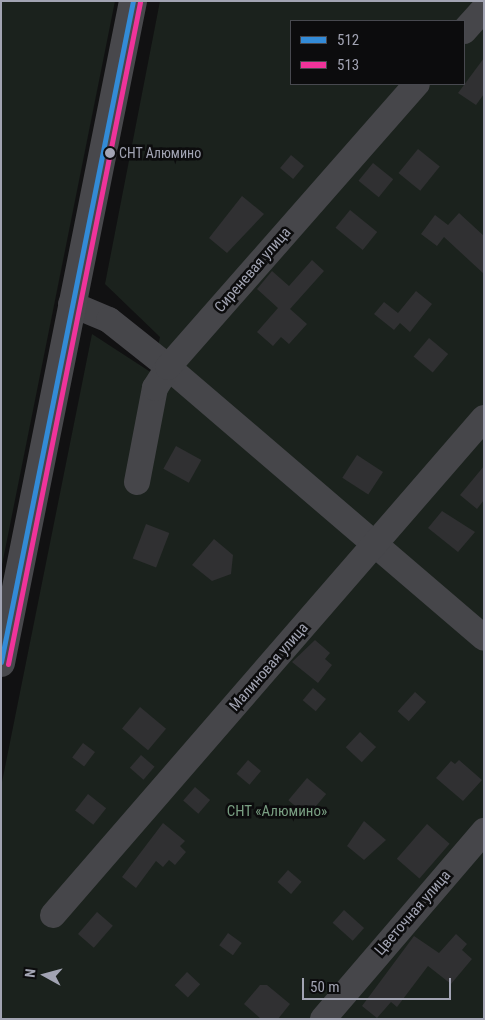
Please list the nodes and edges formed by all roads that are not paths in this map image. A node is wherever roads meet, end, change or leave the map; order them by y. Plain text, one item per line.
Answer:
1 (132, 1) edge
2 (484, 9) edge
3 (465, 30) edge
4 (416, 85) edge
5 (71, 304) junction
6 (168, 367) junction
7 (484, 418) edge
8 (137, 482) dead end
9 (375, 545) junction
10 (484, 638) edge
11 (1, 663) edge
12 (484, 831) edge
13 (53, 915) dead end
14 (323, 1019) edge

1 - 5 main road
2 - 3 street
4 - 6 street, Сиреневая улица
5 - 6 street
5 - 11 main road
6 - 8 street, Сиреневая улица
6 - 9 street
7 - 9 street, Малиновая улица
9 - 10 street
9 - 13 street, Малиновая улица
12 - 14 street, Цветочная улица

